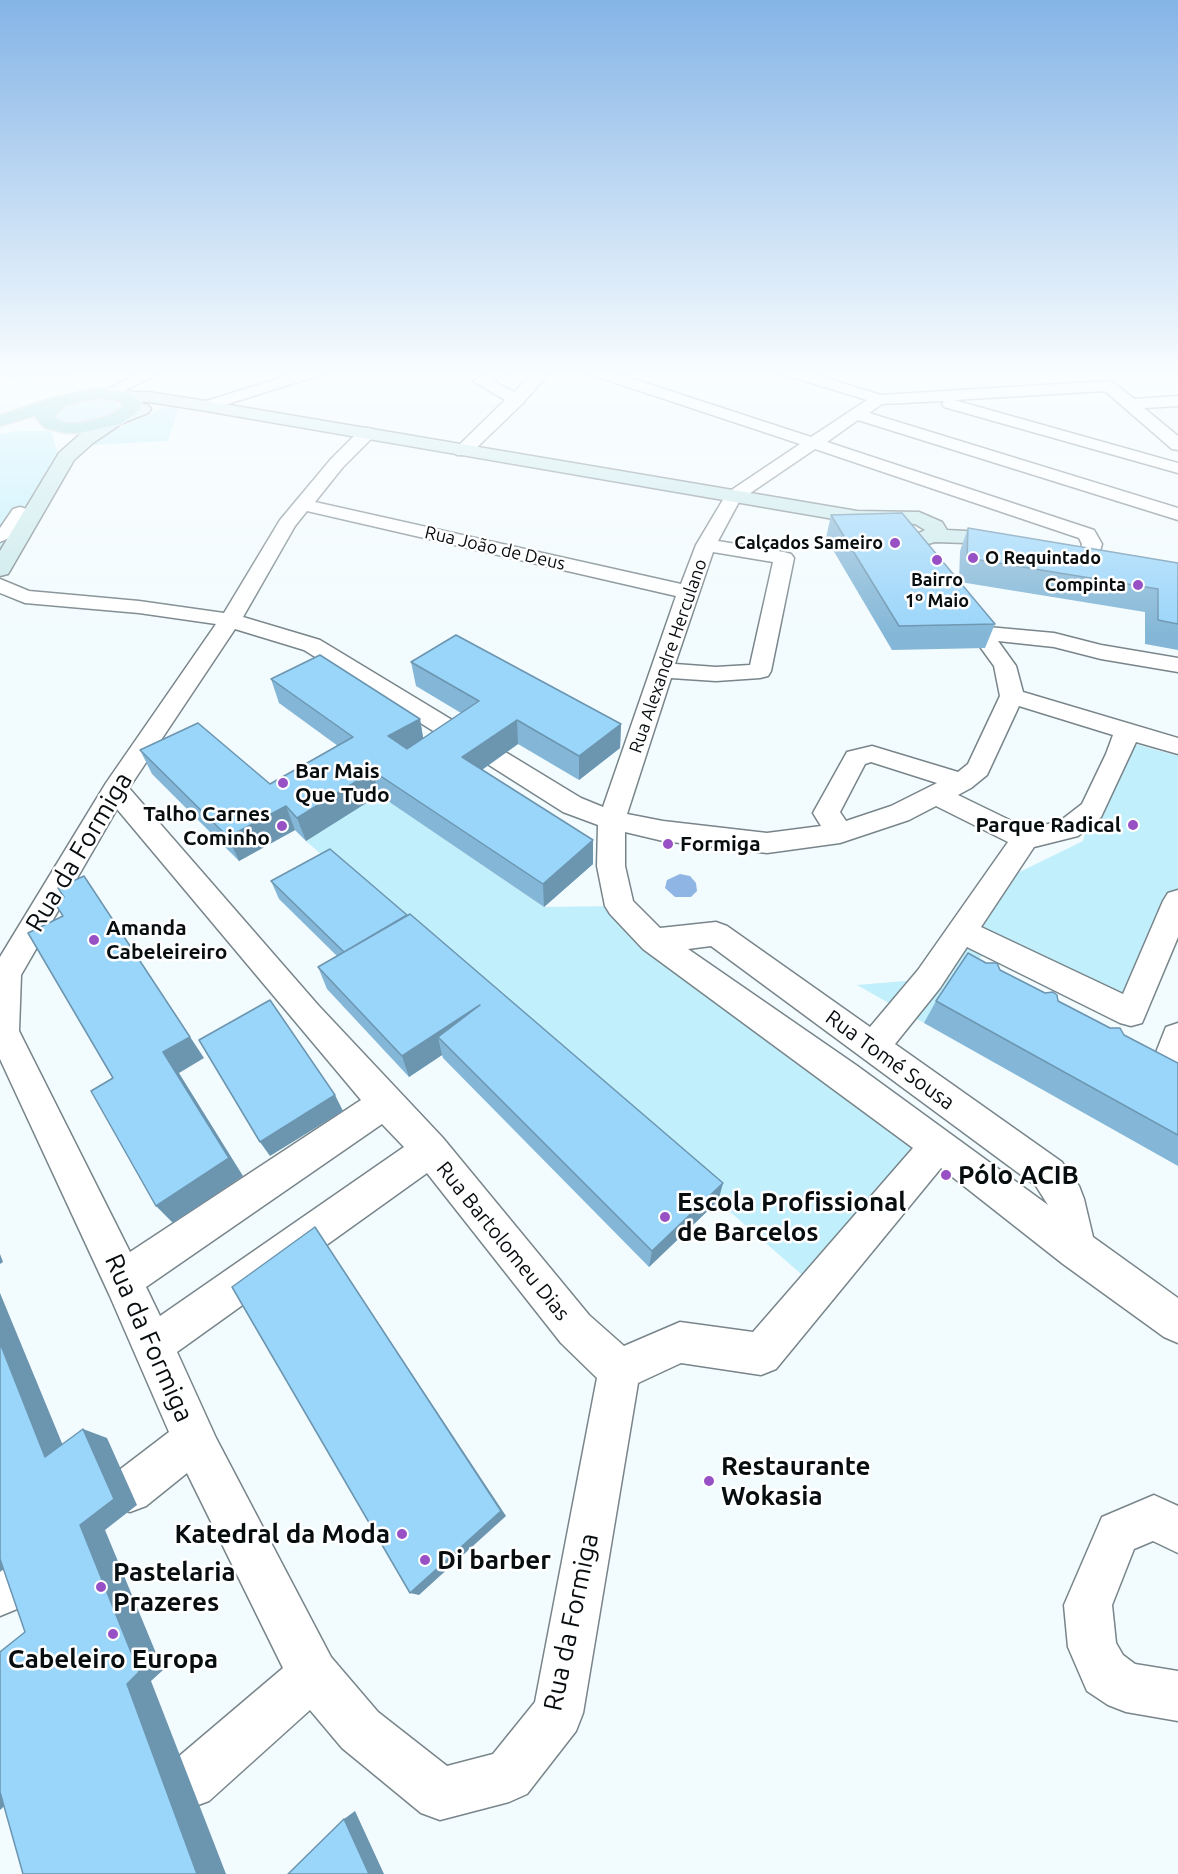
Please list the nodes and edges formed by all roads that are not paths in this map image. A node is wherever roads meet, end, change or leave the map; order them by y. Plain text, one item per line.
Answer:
1 (65, 458) edge
2 (342, 458) edge
3 (507, 458) edge
4 (793, 458) edge
5 (859, 458) edge
6 (998, 458) edge
7 (1144, 458) edge
8 (1178, 468) edge
9 (733, 497) junction
10 (303, 505) junction
11 (20, 513) dead end
12 (1178, 514) edge
13 (0, 536) edge
14 (706, 545) junction
15 (1032, 548) edge
16 (1066, 554) edge
17 (1088, 558) junction
18 (1110, 561) edge
19 (0, 569) edge
20 (0, 585) edge
21 (948, 589) edge
22 (688, 592) junction
23 (25, 597) junction
24 (0, 606) edge
25 (230, 620) junction
26 (983, 633) junction
27 (1178, 665) edge
28 (662, 670) junction
29 (1012, 696) junction
30 (1127, 730) junction
31 (463, 738) edge
32 (1178, 746) edge
33 (498, 759) edge
34 (962, 782) junction
35 (115, 789) junction
36 (936, 795) junction
37 (612, 820) junction
38 (840, 833) junction
39 (1025, 839) junction
40 (1178, 901) edge
41 (961, 931) junction
42 (654, 941) junction
43 (975, 961) edge
44 (873, 1047) junction
45 (1163, 1051) edge
46 (10, 1071) edge
47 (385, 1103) junction
48 (936, 1146) junction
49 (430, 1150) junction
50 (1077, 1250) junction
51 (123, 1280) junction
52 (1178, 1323) edge
53 (151, 1346) junction
54 (618, 1370) junction
55 (195, 1439) junction
56 (130, 1490) dead end
57 (1178, 1530) edge
58 (313, 1675) junction
59 (1178, 1696) edge
60 (190, 1782) dead end

1 - 19 street
2 - 10 street, Rua da Formiga
3 - 9 street
4 - 9 street
5 - 17 street
6 - 12 street
7 - 8 street
9 - 14 street, Rua Alexandre Herculano
9 - 15 street
10 - 22 street, Rua João de Deus
10 - 25 street, Rua da Formiga
11 - 13 street
14 - 22 street, Rua Alexandre Herculano
14 - 28 street
16 - 17 street
17 - 18 street
20 - 23 street
21 - 26 street
22 - 28 street, Rua Alexandre Herculano
23 - 24 street
23 - 25 street
25 - 31 street
25 - 35 street, Rua da Formiga
26 - 27 street
26 - 29 street
28 - 37 street, Rua Alexandre Herculano
29 - 30 street
29 - 34 street
30 - 32 street
30 - 39 street
33 - 37 street
34 - 36 street
34 - 38 street
35 - 46 street, Rua da Formiga
35 - 47 street, Rua Bartolomeu Dias
36 - 38 street
36 - 39 street
37 - 38 street
37 - 42 street, Rua Tomé Sousa
39 - 41 street
40 - 41 street
41 - 44 street
42 - 44 street, Rua Tomé Sousa
42 - 48 street, Rua Tomé Sousa
43 - 45 street
44 - 50 street, Rua Tomé Sousa
46 - 51 street, Rua da Formiga
47 - 49 street, Rua Bartolomeu Dias
47 - 51 street
48 - 50 street, Rua Tomé Sousa
48 - 54 street
49 - 53 street
49 - 54 street, Rua Bartolomeu Dias
50 - 52 street, Rua Tomé Sousa
51 - 53 street, Rua da Formiga
53 - 55 street, Rua da Formiga
54 - 58 street, Rua da Formiga
55 - 56 street
55 - 58 street, Rua da Formiga
57 - 59 street
58 - 60 street

